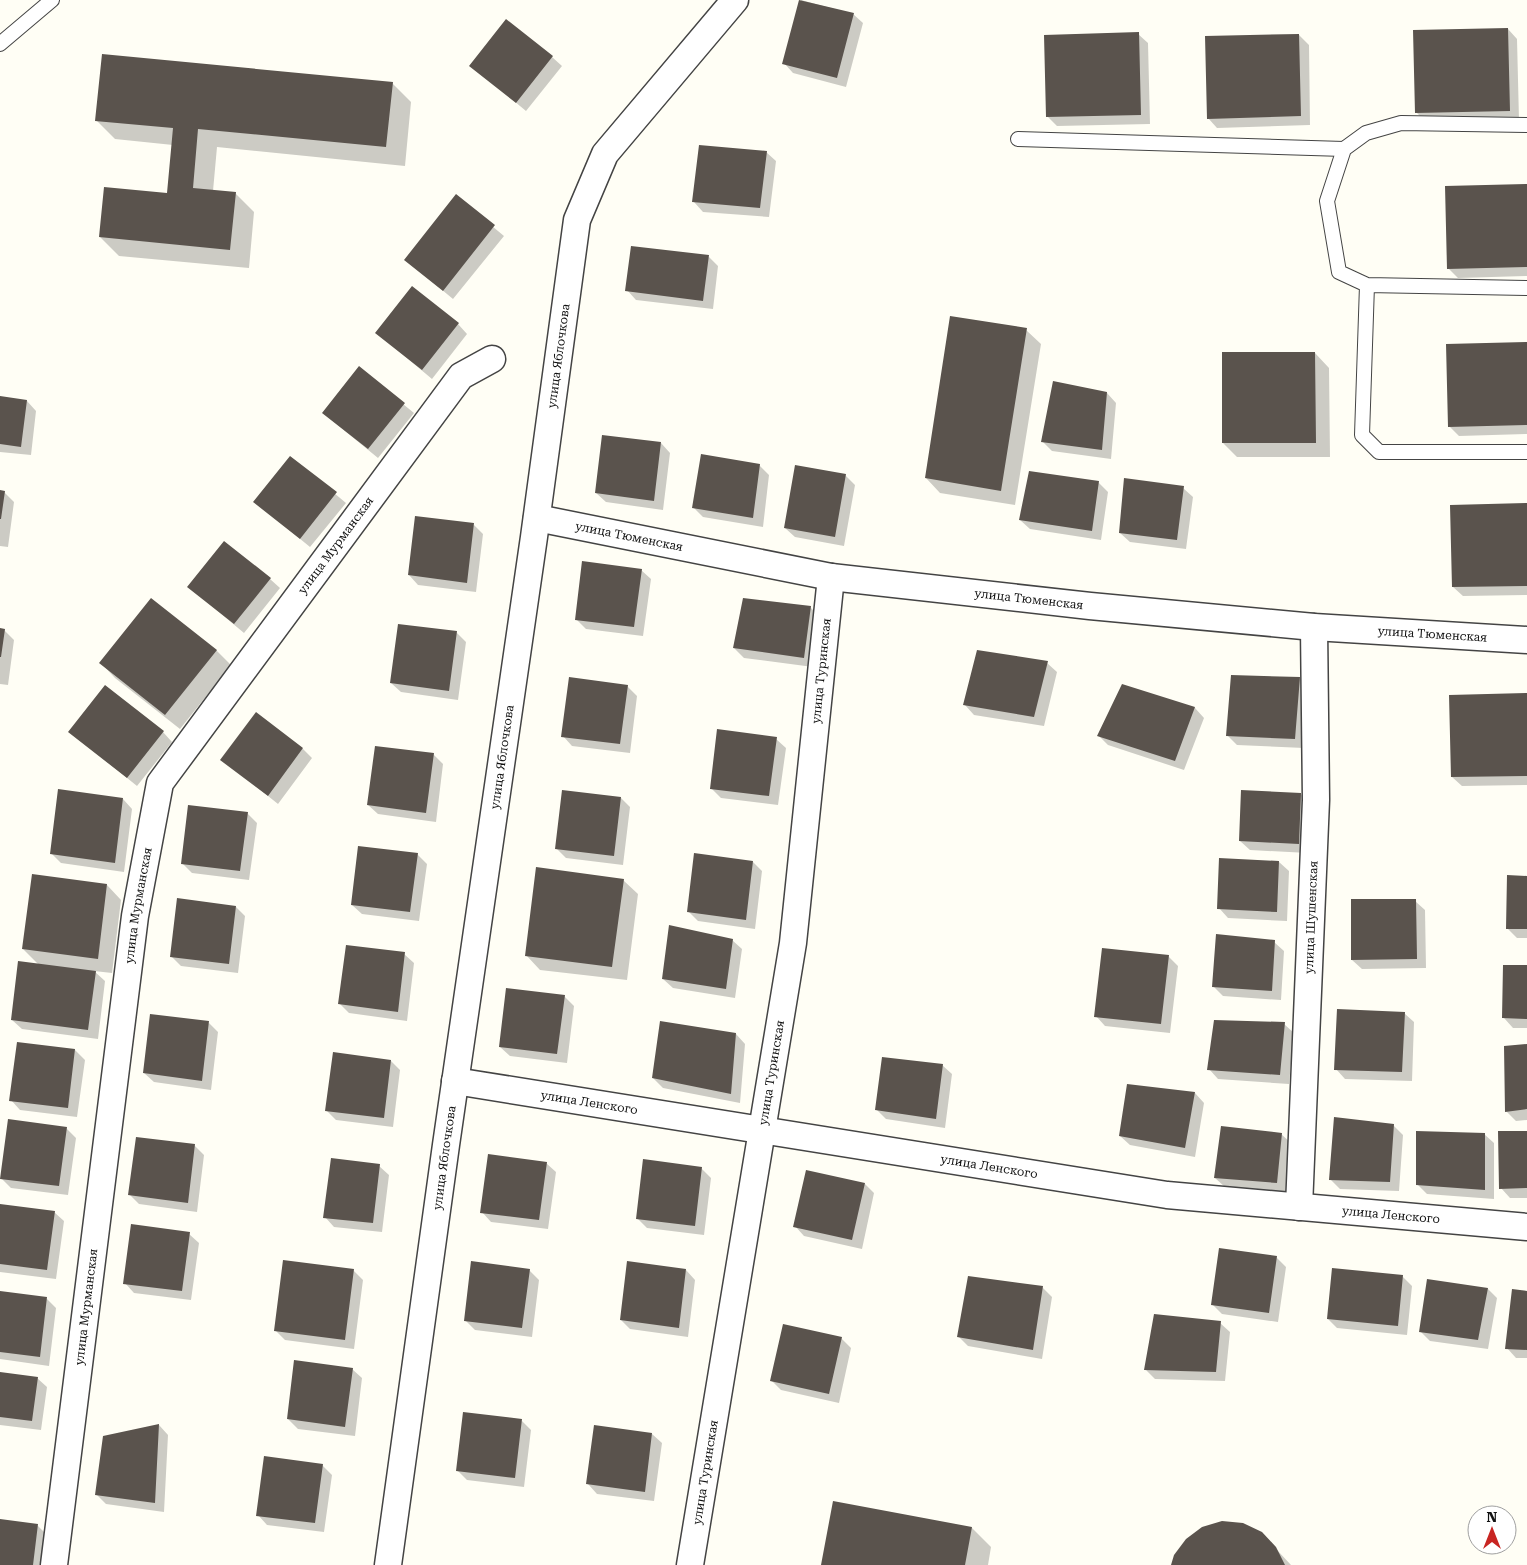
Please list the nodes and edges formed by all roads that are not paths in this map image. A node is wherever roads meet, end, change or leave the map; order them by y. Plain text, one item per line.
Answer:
1 (52, 0) edge
2 (735, 0) edge
3 (0, 44) edge
4 (1527, 125) edge
5 (1018, 138) dead end
6 (1344, 149) junction
7 (1367, 284) junction
8 (1527, 288) edge
9 (492, 359) dead end
10 (1527, 452) edge
11 (537, 518) junction
12 (831, 577) junction
13 (1314, 627) junction
14 (1527, 640) edge
15 (455, 1081) junction
16 (762, 1130) junction
17 (1299, 1207) junction
18 (1527, 1228) edge
19 (54, 1565) edge
20 (388, 1565) edge
21 (690, 1565) edge

1 - 3 lane
2 - 11 street, улица Яблочкова
4 - 6 lane
5 - 6 lane
6 - 7 lane
7 - 8 lane
7 - 10 lane
9 - 19 street, улица Мурманская
11 - 12 street, улица Тюменская
11 - 15 street, улица Яблочкова
12 - 13 street, улица Тюменская
12 - 16 street, улица Туринская
13 - 14 street, улица Тюменская
13 - 17 street, улица Шушенская
15 - 16 street, улица Ленского
15 - 20 street, улица Яблочкова
16 - 17 street, улица Ленского
16 - 21 street, улица Туринская
17 - 18 street, улица Ленского

